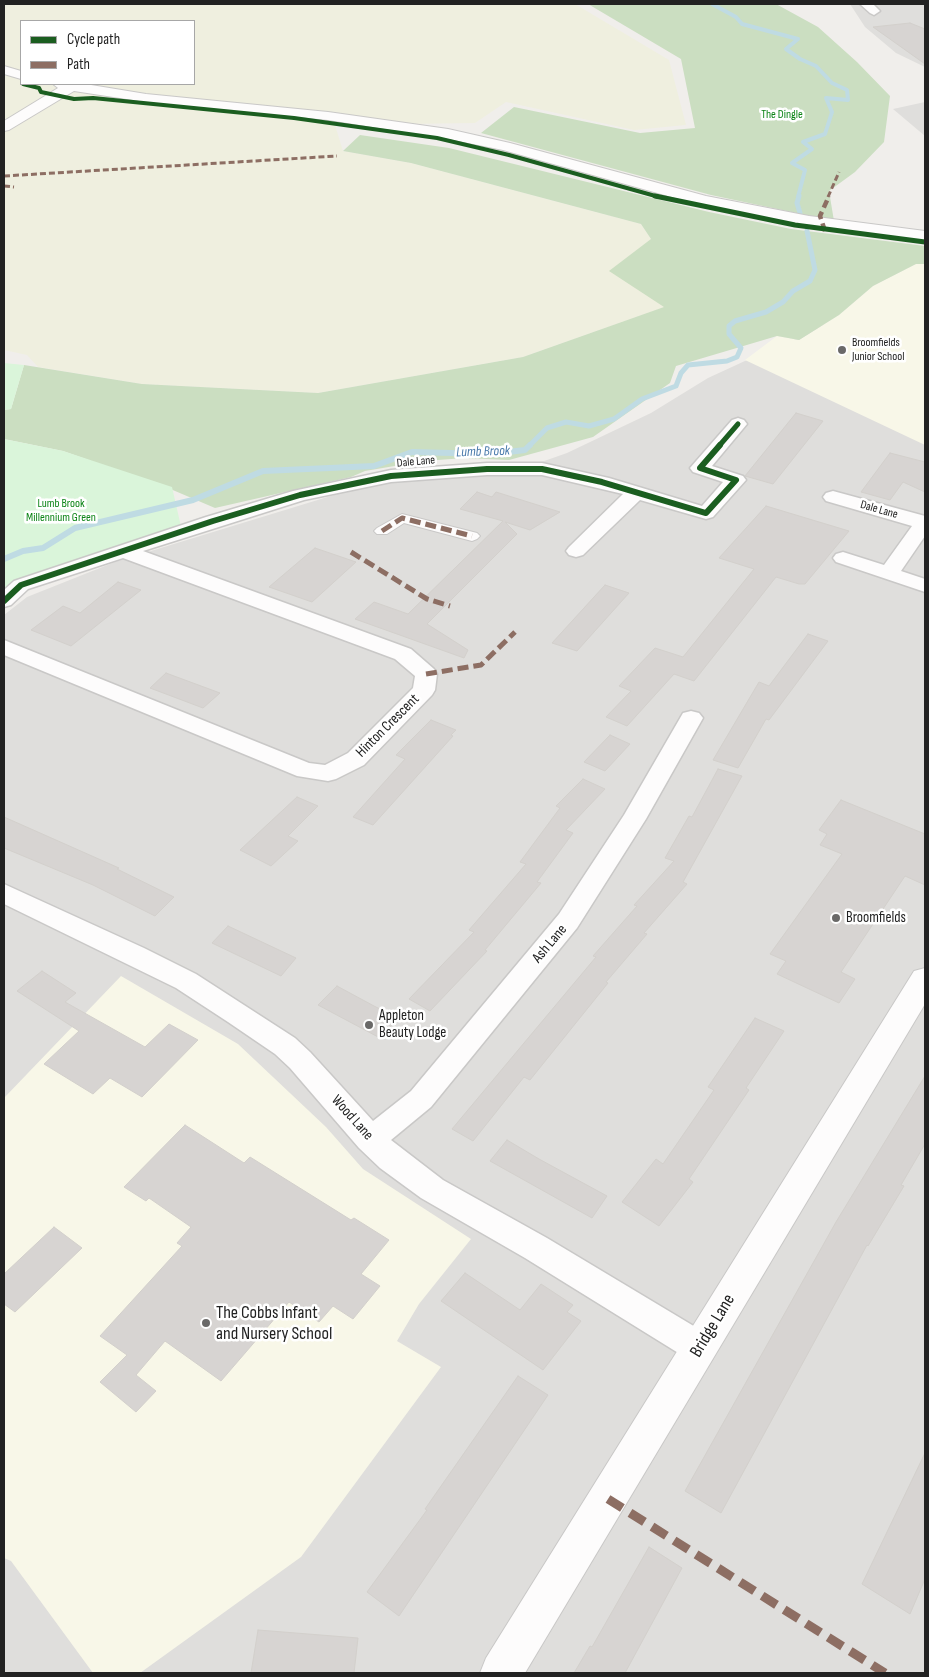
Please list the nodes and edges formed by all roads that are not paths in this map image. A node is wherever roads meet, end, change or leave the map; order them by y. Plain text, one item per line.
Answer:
1 (4, 70) edge
2 (20, 75) edge
3 (66, 85) edge
4 (4, 127) edge
5 (925, 236) edge
6 (738, 424) dead end
7 (637, 492) junction
8 (833, 497) dead end
9 (925, 522) edge
10 (382, 531) dead end
11 (472, 536) dead end
12 (123, 551) junction
13 (576, 551) dead end
14 (843, 558) dead end
15 (888, 574) junction
16 (925, 586) edge
17 (4, 600) edge
18 (4, 647) edge
19 (691, 718) dead end
20 (4, 893) edge
21 (925, 979) edge
22 (370, 1139) junction
23 (700, 1348) junction
24 (501, 1673) edge

1 - 2 street
3 - 4 street
3 - 5 street
6 - 7 street, Dale Lane
7 - 12 street, Dale Lane
7 - 13 street
8 - 9 street, Dale Lane
9 - 15 street, Dale Lane
10 - 11 street
12 - 17 street, Dale Lane
12 - 18 street, Hinton Crescent
14 - 15 street
15 - 16 street
19 - 22 street, Ash Lane
20 - 22 street, Wood Lane
21 - 23 street, Bridge Lane
22 - 23 street, Wood Lane
23 - 24 street, Bridge Lane

